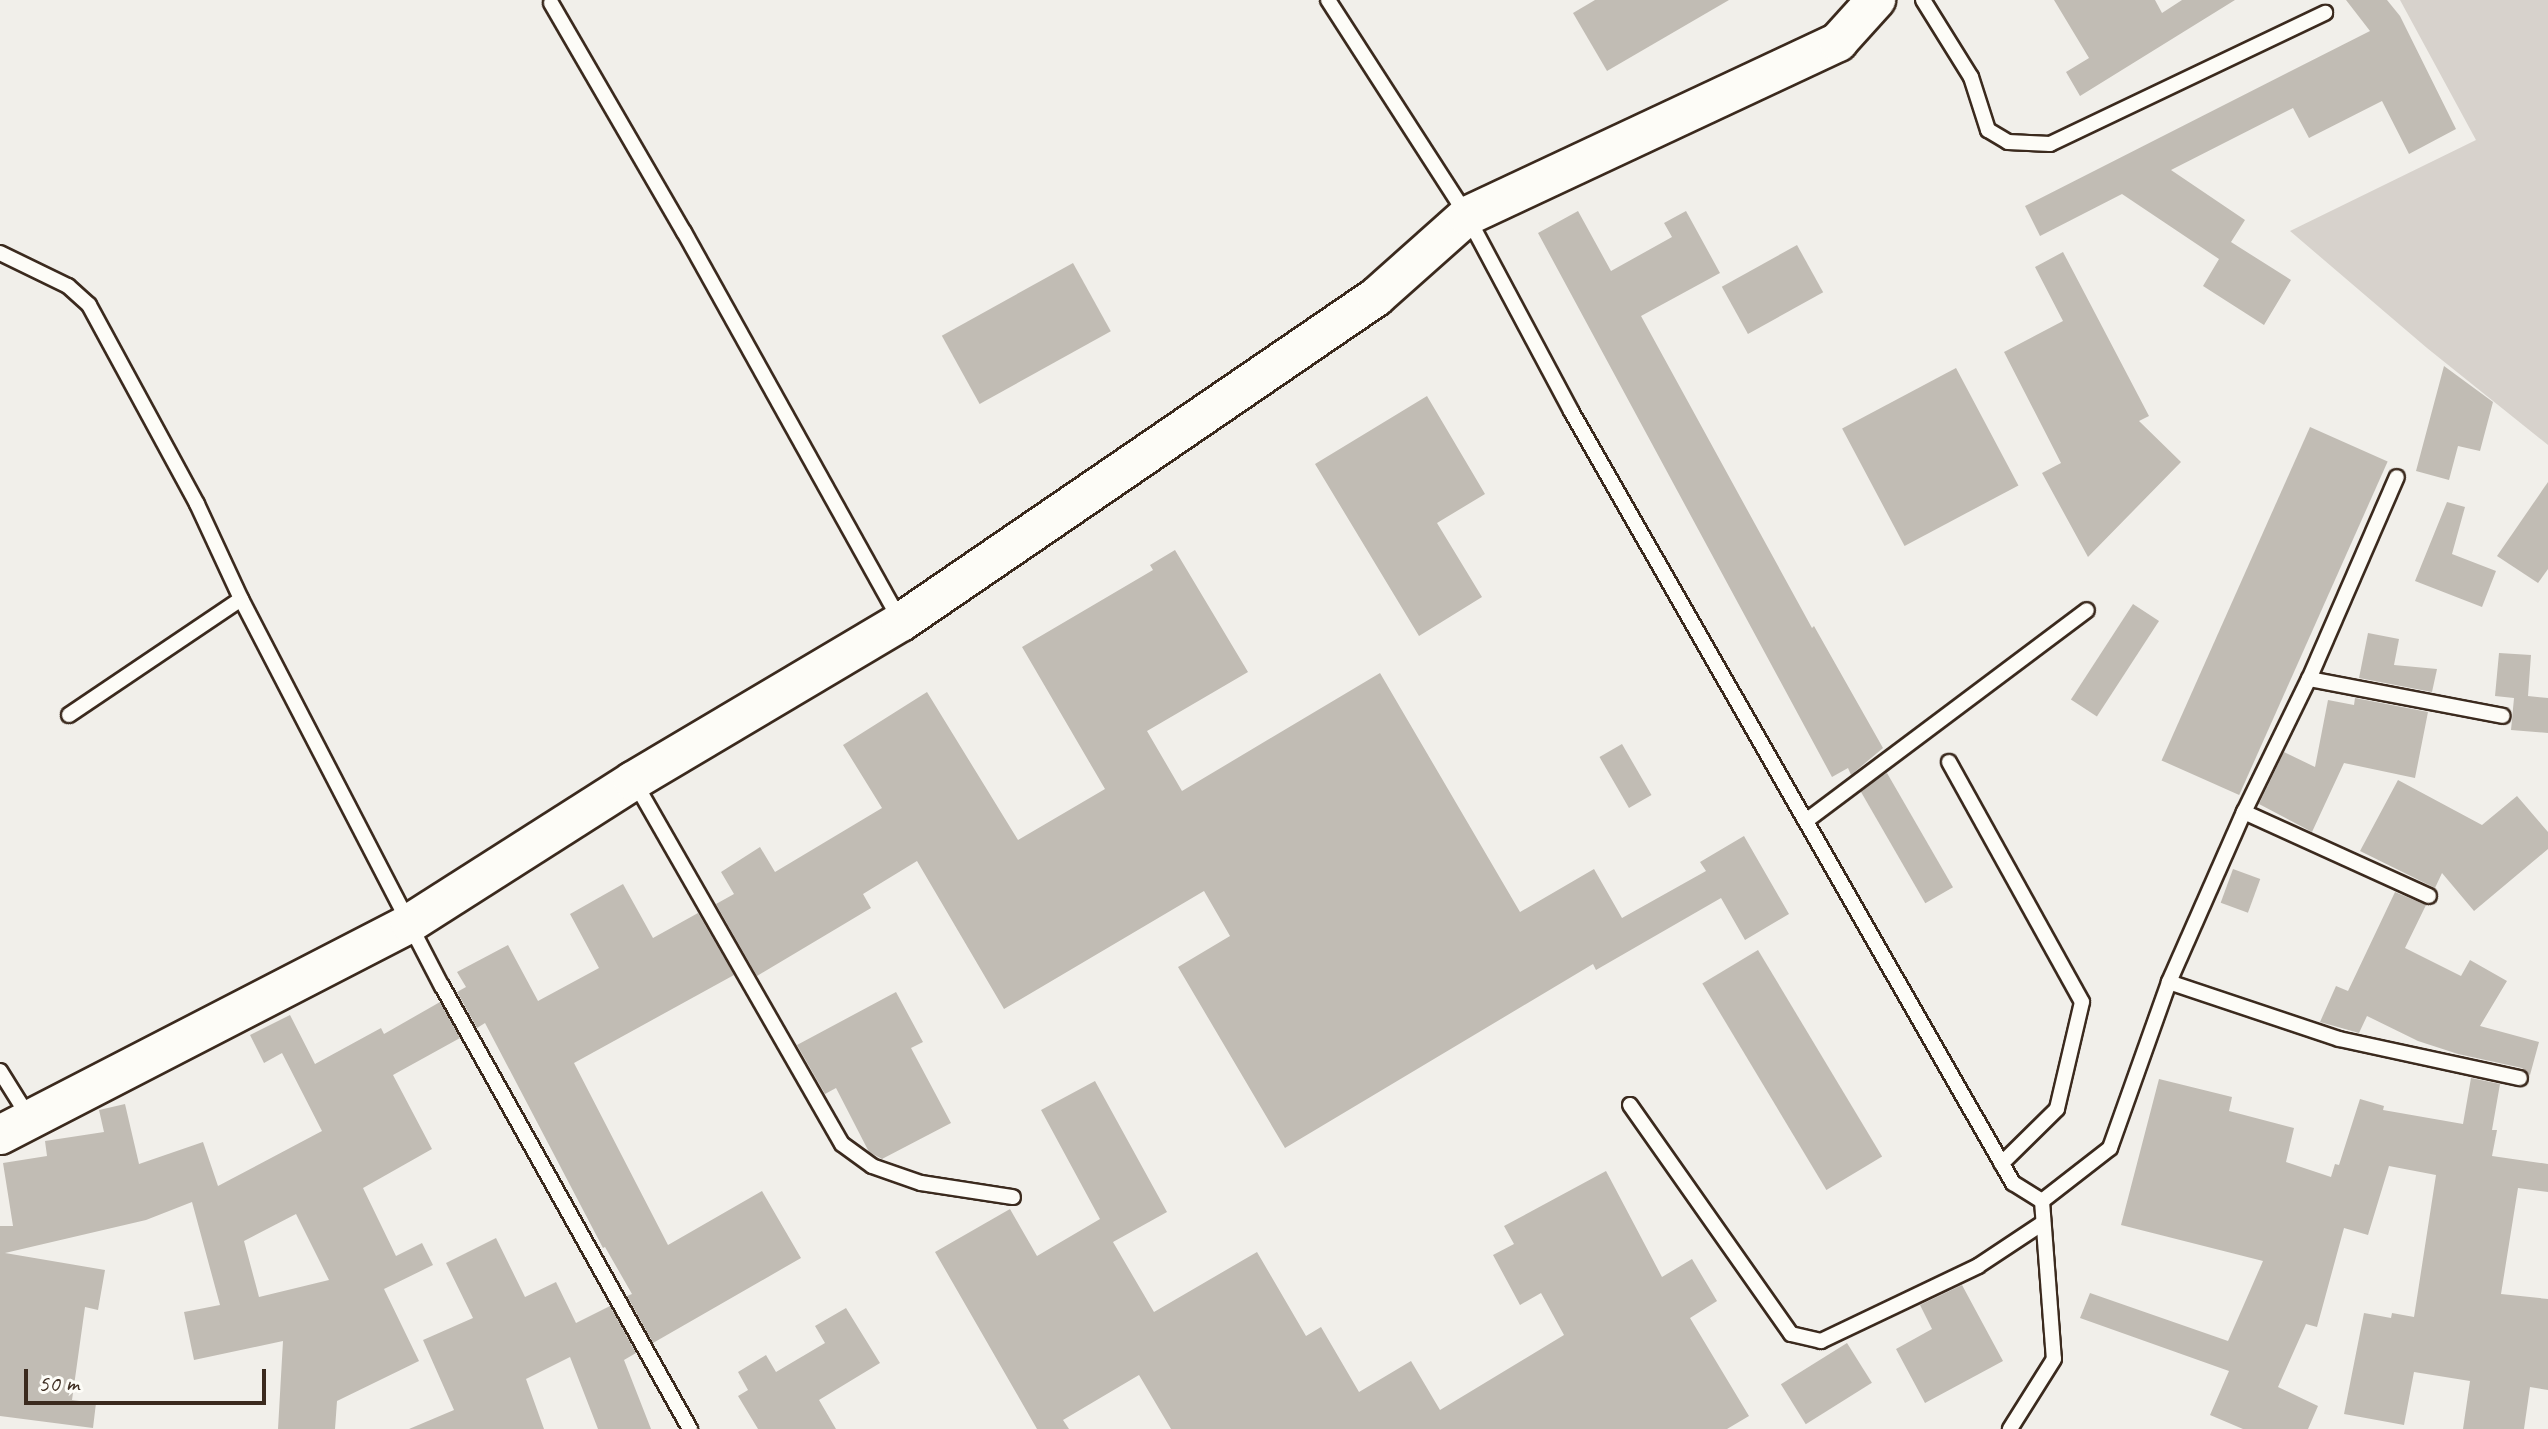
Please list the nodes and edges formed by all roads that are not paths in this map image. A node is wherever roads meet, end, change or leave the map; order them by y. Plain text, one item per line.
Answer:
1 (1328, 0) edge
2 (1923, 0) edge
3 (1872, 2) edge
4 (551, 3) dead end
5 (2325, 13) dead end
6 (1467, 216) junction
7 (0, 253) edge
8 (2397, 477) dead end
9 (241, 599) junction
10 (2087, 610) dead end
11 (901, 622) junction
12 (2309, 679) junction
13 (69, 715) dead end
14 (2503, 716) dead end
15 (1949, 762) dead end
16 (633, 781) junction
17 (2244, 812) junction
18 (1806, 821) junction
19 (2429, 896) dead end
20 (410, 923) junction
21 (2169, 982) junction
22 (0, 1071) edge
23 (2520, 1078) dead end
24 (1630, 1105) dead end
25 (15, 1127) edge
26 (2001, 1164) junction
27 (1013, 1197) dead end
28 (2042, 1201) junction
29 (2043, 1223) junction
30 (690, 1429) edge
31 (2010, 1429) edge

1 - 6 lane
2 - 5 lane
3 - 6 street
4 - 11 lane
6 - 11 street
6 - 18 lane
7 - 9 lane
8 - 12 lane
9 - 13 lane
9 - 20 lane
10 - 18 lane
11 - 16 street
12 - 14 lane
12 - 17 lane
15 - 26 lane
16 - 20 street
16 - 27 lane
17 - 19 lane
17 - 21 lane
18 - 26 lane
20 - 25 street
20 - 30 lane
21 - 23 lane
21 - 28 lane
22 - 25 lane
24 - 29 lane
26 - 28 lane
28 - 29 lane
29 - 31 lane

